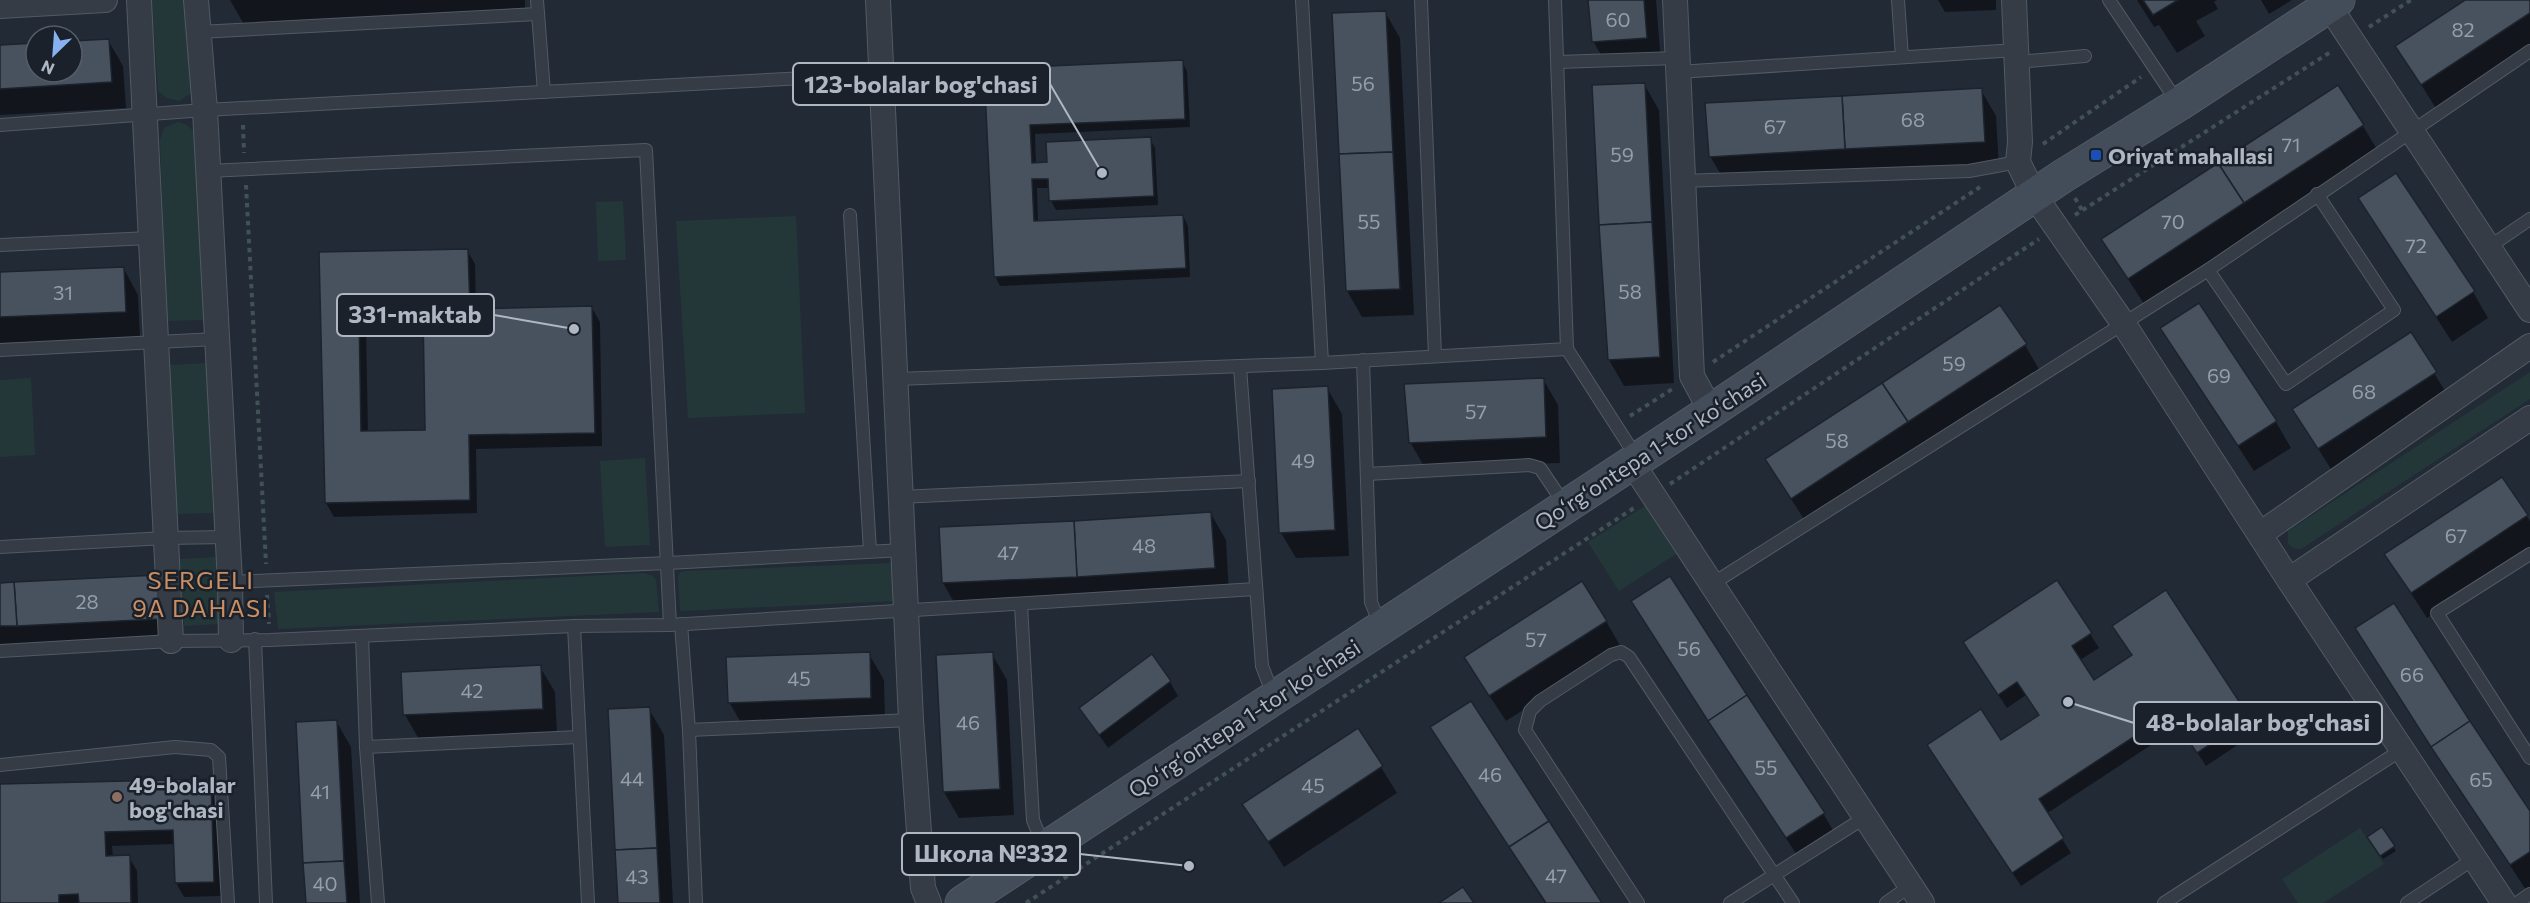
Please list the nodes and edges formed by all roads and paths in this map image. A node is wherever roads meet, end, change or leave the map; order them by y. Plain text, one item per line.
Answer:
1 (105, 0) edge
2 (139, 0) edge
3 (196, 0) edge
4 (537, 0) edge
5 (878, 0) edge
6 (1302, 0) edge
7 (1421, 0) edge
8 (1555, 0) edge
9 (1675, 0) edge
10 (1898, 0) edge
11 (2014, 0) edge
12 (2109, 0) edge
13 (2411, 0) edge
14 (2334, 3) edge
15 (0, 6) edge
16 (538, 14) junction
17 (199, 33) junction
18 (2351, 39) junction
19 (2530, 51) edge
20 (2017, 56) junction
21 (2085, 56) dead end
22 (1902, 57) junction
23 (1558, 62) junction
24 (1678, 65) junction
25 (2154, 68) junction
26 (881, 74) junction
27 (544, 92) junction
28 (2179, 104) junction
29 (243, 109) junction
30 (205, 110) junction
31 (146, 115) junction
32 (0, 125) edge
33 (2410, 130) junction
34 (2018, 162) junction
35 (245, 170) junction
36 (208, 171) junction
37 (1683, 181) junction
38 (1983, 185) dead end
39 (2317, 194) junction
40 (2034, 195) junction
41 (850, 215) dead end
42 (2530, 219) edge
43 (2057, 227) junction
44 (150, 238) junction
45 (0, 244) edge
46 (2488, 247) junction
47 (2208, 270) junction
48 (2530, 310) edge
49 (2123, 323) junction
50 (216, 339) junction
51 (157, 342) junction
52 (2530, 346) edge
53 (1567, 349) junction
54 (0, 350) edge
55 (1435, 356) junction
56 (1363, 360) junction
57 (1322, 363) junction
58 (1240, 367) junction
59 (1692, 376) junction
60 (896, 378) junction
61 (1711, 411) junction
62 (2530, 418) edge
63 (1624, 420) dead end
64 (1635, 461) junction
65 (1367, 474) junction
66 (1249, 481) junction
67 (1653, 495) junction
68 (900, 497) junction
69 (1566, 506) junction
70 (2260, 534) junction
71 (227, 537) junction
72 (166, 538) junction
73 (0, 547) edge
74 (903, 550) junction
75 (870, 551) junction
76 (2530, 554) edge
77 (668, 563) junction
78 (2289, 580) junction
79 (267, 581) junction
80 (230, 582) junction
81 (1712, 584) junction
82 (1256, 589) junction
83 (1021, 605) junction
84 (906, 612) junction
85 (676, 625) junction
86 (574, 626) junction
87 (1381, 628) junction
88 (362, 636) junction
89 (255, 639) junction
90 (231, 640) junction
91 (270, 640) junction
92 (171, 641) junction
93 (0, 651) edge
94 (1274, 698) junction
95 (910, 720) junction
96 (689, 730) junction
97 (579, 737) junction
98 (366, 747) junction
99 (2403, 749) junction
100 (2530, 758) edge
101 (0, 765) edge
102 (1864, 818) junction
103 (1044, 849) junction
104 (2475, 858) junction
105 (1774, 875) junction
106 (1916, 894) edge
107 (2530, 894) edge
108 (228, 903) edge
109 (266, 903) edge
110 (378, 903) edge
111 (588, 903) edge
112 (696, 903) edge
113 (929, 903) edge
114 (962, 903) edge
115 (1026, 903) edge
116 (1638, 903) edge
117 (1730, 903) edge
118 (1793, 903) edge
119 (1886, 903) edge
120 (2164, 903) edge
121 (2407, 903) edge
122 (2504, 903) edge
123 (2517, 903) edge

1 - 15 street
2 - 31 street
3 - 17 street
4 - 16 lane
5 - 26 street
6 - 57 lane
7 - 55 lane
8 - 23 lane
9 - 24 street
10 - 22 lane
11 - 20 street
12 - 25 lane
13 - 18 path
14 - 18 street
14 - 28 street, Qoʻrgʻontepa 1-tor koʻchasi
16 - 17 lane
16 - 27 lane
17 - 30 street
18 - 33 street
18 - 43 path
19 - 33 lane
20 - 21 lane
20 - 22 lane
20 - 34 street
22 - 24 lane
23 - 24 lane
23 - 53 lane
24 - 37 street
25 - 28 lane
25 - 34 path
26 - 27 lane
26 - 60 street
27 - 29 lane
28 - 40 street, Qoʻrgʻontepa 1-tor koʻchasi
29 - 30 lane
29 - 35 path
30 - 31 lane
30 - 36 street
31 - 32 lane
31 - 44 street
33 - 39 lane
33 - 46 street
34 - 37 lane
34 - 40 street
35 - 36 lane
35 - 77 lane
35 - 79 path
36 - 50 street
37 - 59 street
38 - 59 path
39 - 47 lane
39 - 47 lane
40 - 43 street
40 - 61 street, Qoʻrgʻontepa 1-tor koʻchasi
41 - 75 lane
42 - 46 lane
43 - 49 street
43 - 67 path
44 - 45 lane
44 - 51 street
46 - 48 street
47 - 49 lane
49 - 70 street
49 - 81 lane
50 - 51 lane
50 - 71 street
51 - 54 lane
51 - 72 street
52 - 70 street
53 - 55 lane
53 - 64 lane
55 - 56 lane
56 - 57 lane
56 - 65 lane
57 - 58 lane
58 - 60 lane
58 - 66 lane
59 - 61 street
59 - 63 path
60 - 68 street
61 - 64 street, Qoʻrgʻontepa 1-tor koʻchasi
62 - 78 street
64 - 67 street
64 - 69 street, Qoʻrgʻontepa 1-tor koʻchasi
65 - 69 lane
65 - 87 lane
66 - 68 lane
66 - 82 lane
67 - 81 street
67 - 115 path
68 - 74 street
69 - 87 street, Qoʻrgʻontepa 1-tor koʻchasi
70 - 78 street
71 - 72 lane
71 - 80 street
72 - 73 lane
72 - 92 street
74 - 75 lane
74 - 84 street
75 - 77 lane
76 - 100 lane
77 - 79 lane
77 - 85 lane
78 - 99 street
79 - 80 lane
79 - 91 path
80 - 90 street
81 - 102 street
82 - 83 lane
82 - 94 lane
83 - 84 lane
83 - 103 lane
84 - 85 lane
84 - 95 street
85 - 86 lane
85 - 96 lane
86 - 88 lane
86 - 97 lane
87 - 94 street, Qoʻrgʻontepa 1-tor koʻchasi
88 - 91 lane
88 - 98 lane
89 - 90 lane
89 - 91 lane
89 - 109 lane
90 - 92 lane
92 - 93 lane
94 - 103 street, Qoʻrgʻontepa 1-tor koʻchasi
95 - 96 lane
95 - 113 street
96 - 112 lane
97 - 98 lane
97 - 111 lane
98 - 110 lane
99 - 104 street
99 - 120 lane
101 - 108 lane
102 - 105 lane
102 - 106 street
103 - 114 street, Qoʻrgʻontepa 1-tor koʻchasi
104 - 121 lane
104 - 122 street
105 - 116 lane
105 - 117 lane
105 - 118 lane
106 - 119 lane
107 - 123 lane

